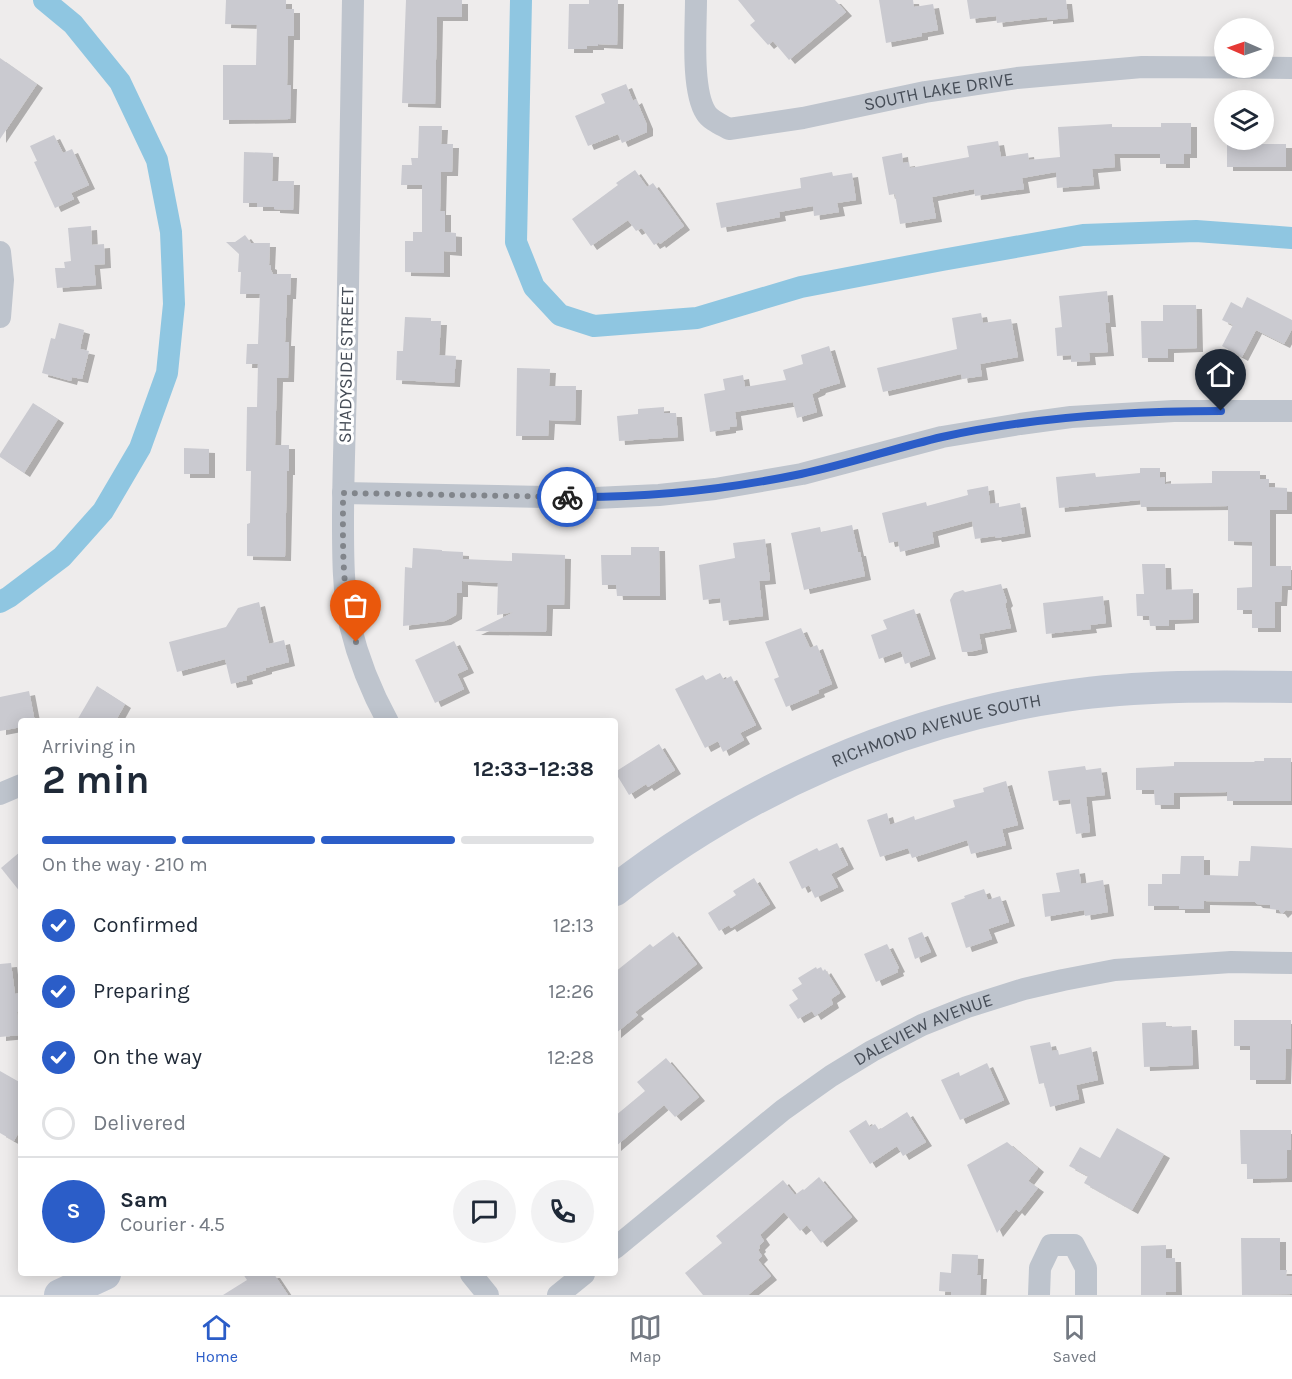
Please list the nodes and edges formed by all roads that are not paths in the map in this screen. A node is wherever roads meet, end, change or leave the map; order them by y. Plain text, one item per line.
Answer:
1 (353, 0) edge
2 (696, 0) edge
3 (1292, 68) edge
4 (0, 252) edge
5 (0, 316) edge
6 (1292, 411) edge
7 (343, 493) junction
8 (1292, 687) edge
9 (386, 718) edge
10 (18, 786) edge
11 (0, 795) edge
12 (618, 888) edge
13 (1292, 963) edge
14 (618, 1246) edge
15 (101, 1276) edge
16 (473, 1276) edge
17 (582, 1276) edge
18 (60, 1295) edge
19 (488, 1295) edge
20 (558, 1295) edge
21 (1039, 1295) edge
22 (1086, 1295) edge

1 - 7 street, SHADYSIDE STREET
2 - 3 street, SOUTH LAKE DRIVE
4 - 5 street
6 - 7 street
7 - 9 street, SHADYSIDE STREET
8 - 12 street, RICHMOND AVENUE SOUTH
10 - 11 street
13 - 14 street, DALEVIEW AVENUE
15 - 18 street
16 - 19 street
17 - 20 street
21 - 22 street

